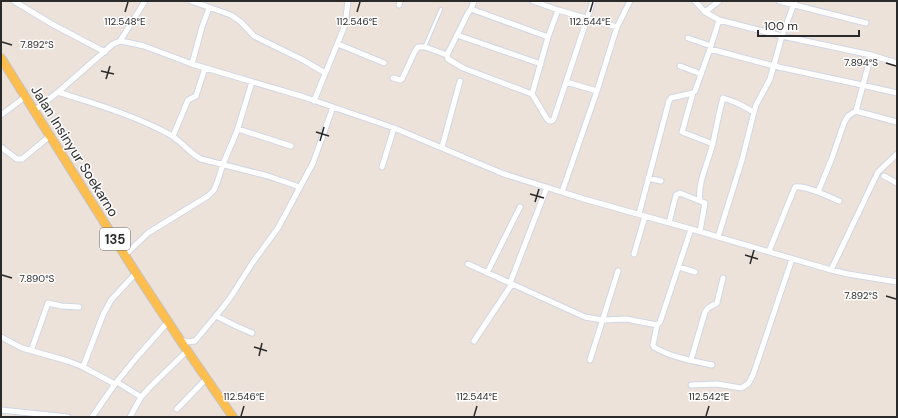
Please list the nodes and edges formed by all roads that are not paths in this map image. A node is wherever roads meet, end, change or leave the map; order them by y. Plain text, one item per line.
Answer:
1 (14, 1) edge
2 (27, 1) edge
3 (145, 1) edge
4 (191, 1) edge
5 (348, 1) edge
6 (474, 1) edge
7 (534, 1) edge
8 (593, 1) edge
9 (630, 1) edge
10 (695, 1) edge
11 (719, 1) edge
12 (778, 1) edge
13 (794, 3) edge
14 (24, 6) junction
15 (209, 8) junction
16 (441, 9) dead end
17 (471, 9) junction
18 (558, 10) junction
19 (706, 12) junction
20 (587, 18) junction
21 (719, 20) junction
22 (866, 23) dead end
23 (617, 27) junction
24 (457, 35) junction
25 (782, 36) junction
26 (548, 37) junction
27 (688, 38) dead end
28 (120, 42) junction
29 (338, 44) junction
30 (425, 47) junction
31 (711, 47) junction
32 (105, 52) junction
33 (870, 55) junction
34 (447, 56) junction
35 (1, 58) edge
36 (384, 63) dead end
37 (897, 63) edge
38 (192, 64) junction
39 (541, 64) junction
40 (680, 66) dead end
41 (774, 66) junction
42 (205, 68) junction
43 (325, 73) junction
44 (701, 74) junction
45 (393, 78) dead end
46 (460, 81) dead end
47 (252, 82) junction
48 (566, 82) junction
49 (862, 84) junction
50 (597, 90) junction
51 (58, 92) junction
52 (693, 93) junction
53 (897, 93) edge
54 (532, 94) junction
55 (25, 97) junction
56 (314, 101) junction
57 (332, 107) junction
58 (34, 111) junction
59 (856, 111) junction
60 (754, 112) junction
61 (1, 114) edge
62 (897, 122) edge
63 (394, 128) junction
64 (238, 129) junction
65 (50, 136) junction
66 (173, 136) junction
67 (713, 144) junction
68 (291, 146) dead end
69 (1, 147) edge
70 (442, 147) junction
71 (897, 154) edge
72 (223, 164) junction
73 (382, 167) dead end
74 (884, 176) dead end
75 (648, 178) junction
76 (661, 181) dead end
77 (897, 183) edge
78 (547, 187) junction
79 (300, 188) junction
80 (562, 192) junction
81 (818, 192) junction
82 (700, 200) junction
83 (839, 201) dead end
84 (520, 207) dead end
85 (639, 214) junction
86 (645, 216) junction
87 (669, 223) junction
88 (691, 229) junction
89 (700, 231) junction
90 (718, 237) junction
91 (769, 251) junction
92 (634, 254) dead end
93 (125, 255) junction
94 (792, 259) junction
95 (468, 264) dead end
96 (679, 268) junction
97 (831, 270) junction
98 (618, 271) dead end
99 (136, 272) junction
100 (695, 272) dead end
101 (487, 273) junction
102 (723, 278) dead end
103 (897, 282) edge
104 (511, 284) junction
105 (79, 307) dead end
106 (216, 316) junction
107 (602, 320) junction
108 (168, 322) junction
109 (657, 325) junction
110 (252, 333) dead end
111 (1, 337) edge
112 (177, 337) junction
113 (474, 341) dead end
114 (31, 351) junction
115 (187, 351) junction
116 (590, 360) dead end
117 (690, 360) junction
118 (712, 365) dead end
119 (83, 367) junction
120 (206, 379) junction
121 (116, 383) junction
122 (691, 384) dead end
123 (141, 397) junction
124 (177, 409) dead end
125 (1, 410) edge
126 (230, 416) edge
127 (68, 417) edge
128 (92, 417) edge
129 (130, 417) edge

1 - 14 street
2 - 14 street
3 - 28 street
4 - 15 street
5 - 29 street
6 - 17 street
7 - 18 street
8 - 20 street
9 - 23 street
10 - 19 street
11 - 19 street
12 - 13 street
13 - 22 street
13 - 25 street
14 - 32 street
15 - 38 street
15 - 43 street
16 - 30 lane
17 - 24 street
17 - 26 street
18 - 20 street
18 - 26 street
19 - 21 street
20 - 23 street
20 - 48 street
21 - 25 street
21 - 31 street
23 - 50 street
24 - 34 street
24 - 39 street
25 - 33 street
25 - 41 street
26 - 39 street
27 - 31 street
28 - 32 street
28 - 38 street
29 - 36 street
29 - 43 street
30 - 34 street
30 - 45 street
31 - 41 street
31 - 44 street
32 - 51 street
33 - 37 street
33 - 49 street
34 - 54 street
35 - 55 main road, Jalan Insinyur Soekarno / 135
38 - 42 street
39 - 54 street
40 - 44 street
41 - 49 street
41 - 60 street
42 - 47 street
42 - 66 street
43 - 56 street
44 - 52 street
46 - 70 street
47 - 56 street
47 - 64 street
48 - 50 street
48 - 54 street
49 - 53 street
49 - 59 street
50 - 80 street
51 - 58 street
51 - 66 street
52 - 67 street
52 - 75 street
55 - 58 main road, Jalan Insinyur Soekarno / 135
55 - 61 street
56 - 57 street
57 - 63 street
57 - 79 street
58 - 65 main road, Jalan Insinyur Soekarno / 135
59 - 62 street
59 - 81 street
60 - 67 street
60 - 90 street
63 - 70 street
63 - 73 street
64 - 68 street
64 - 72 street
65 - 69 street
65 - 93 main road, Jalan Insinyur Soekarno / 135
66 - 72 street
67 - 82 street
70 - 78 street
71 - 97 street
72 - 79 street
72 - 93 street
74 - 77 street
75 - 76 street
75 - 85 street
78 - 80 street
78 - 104 street
79 - 106 street
80 - 85 street
81 - 83 street
81 - 91 street
82 - 87 street
82 - 89 street
84 - 101 street
85 - 86 street
86 - 87 street
86 - 92 street
87 - 88 street
88 - 89 street
88 - 96 street
89 - 90 street
90 - 91 street
91 - 94 street
93 - 99 main road, Jalan Insinyur Soekarno / 135
94 - 97 street
94 - 122 street
95 - 101 street
96 - 100 street
96 - 109 street
97 - 103 street
98 - 107 street
99 - 108 main road, Jalan Insinyur Soekarno / 135
99 - 119 street
101 - 104 street
102 - 117 street
104 - 107 street
104 - 113 street
105 - 114 street
106 - 110 street
106 - 112 street
107 - 109 street
107 - 116 street
108 - 112 main road, Jalan Insinyur Soekarno / 135
108 - 121 street
109 - 117 street
111 - 114 street
112 - 115 main road, Jalan Insinyur Soekarno / 135
114 - 119 street
115 - 120 main road, Jalan Insinyur Soekarno / 135
115 - 123 street
117 - 118 street
119 - 121 street
120 - 124 street
120 - 126 main road, Jalan Insinyur Soekarno / 135
121 - 123 street
121 - 128 street
123 - 129 street
125 - 127 street

